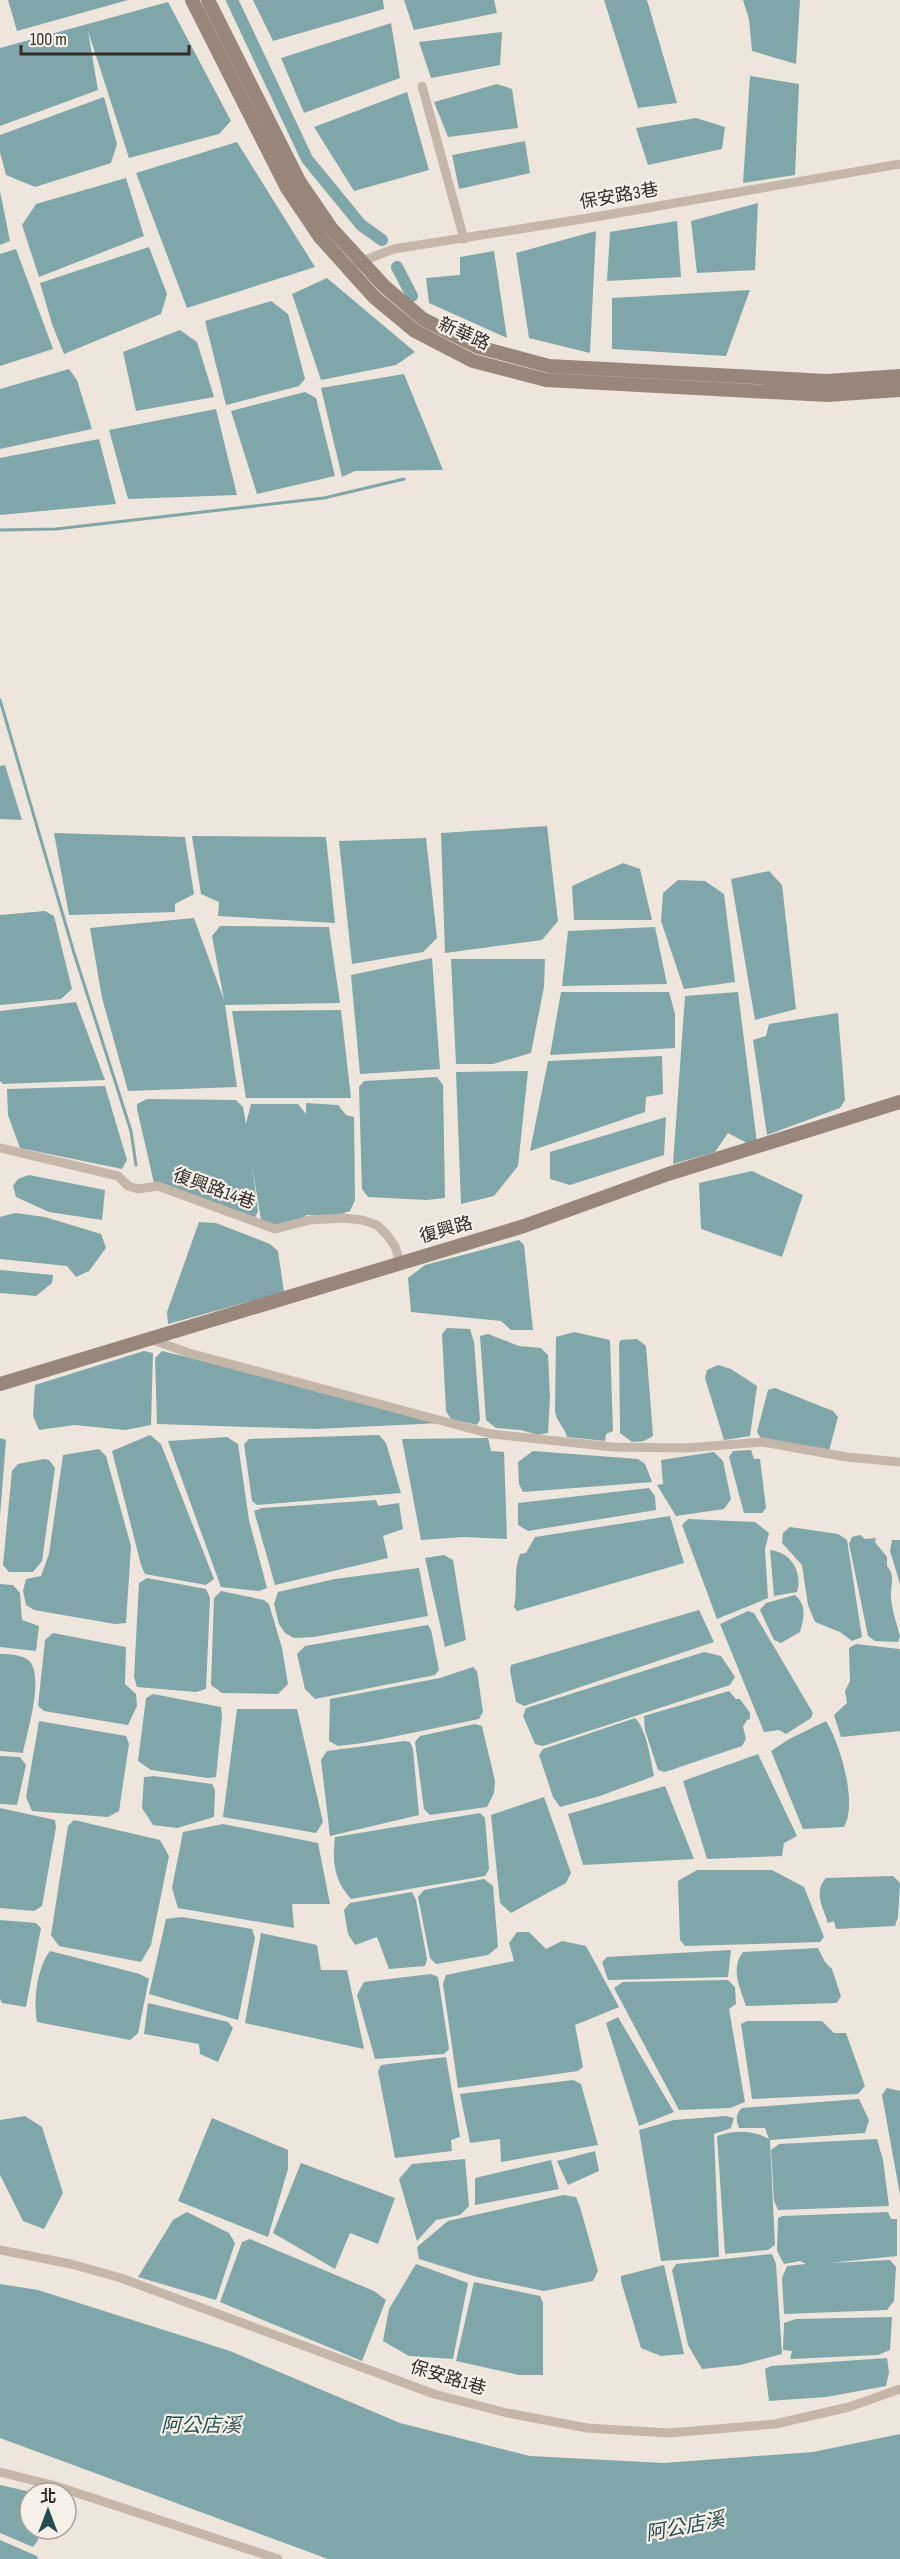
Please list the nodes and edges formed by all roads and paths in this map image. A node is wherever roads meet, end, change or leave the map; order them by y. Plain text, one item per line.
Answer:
1 (192, 0) edge
2 (208, 0) edge
3 (422, 86) dead end
4 (900, 164) edge
5 (464, 239) junction
6 (362, 262) junction
7 (344, 264) junction
8 (900, 376) edge
9 (900, 390) edge
10 (900, 1102) edge
11 (0, 1148) edge
12 (400, 1263) junction
13 (148, 1338) junction
14 (0, 1384) edge
15 (900, 1462) edge
16 (0, 2250) edge
17 (900, 2389) edge
18 (0, 2472) edge
19 (278, 2559) edge

1 - 7 street, 新華路
2 - 6 street, 新華路
3 - 5 street
4 - 5 street, 保安路3巷
5 - 6 street, 保安路3巷
6 - 7 street, 保安路3巷
6 - 8 street, 新華路
7 - 9 street, 新華路
10 - 12 street, 復興路
11 - 12 street, 復興路14巷
12 - 13 street, 復興路
13 - 14 street, 復興路
13 - 15 street
16 - 17 street, 保安路1巷
18 - 19 street

